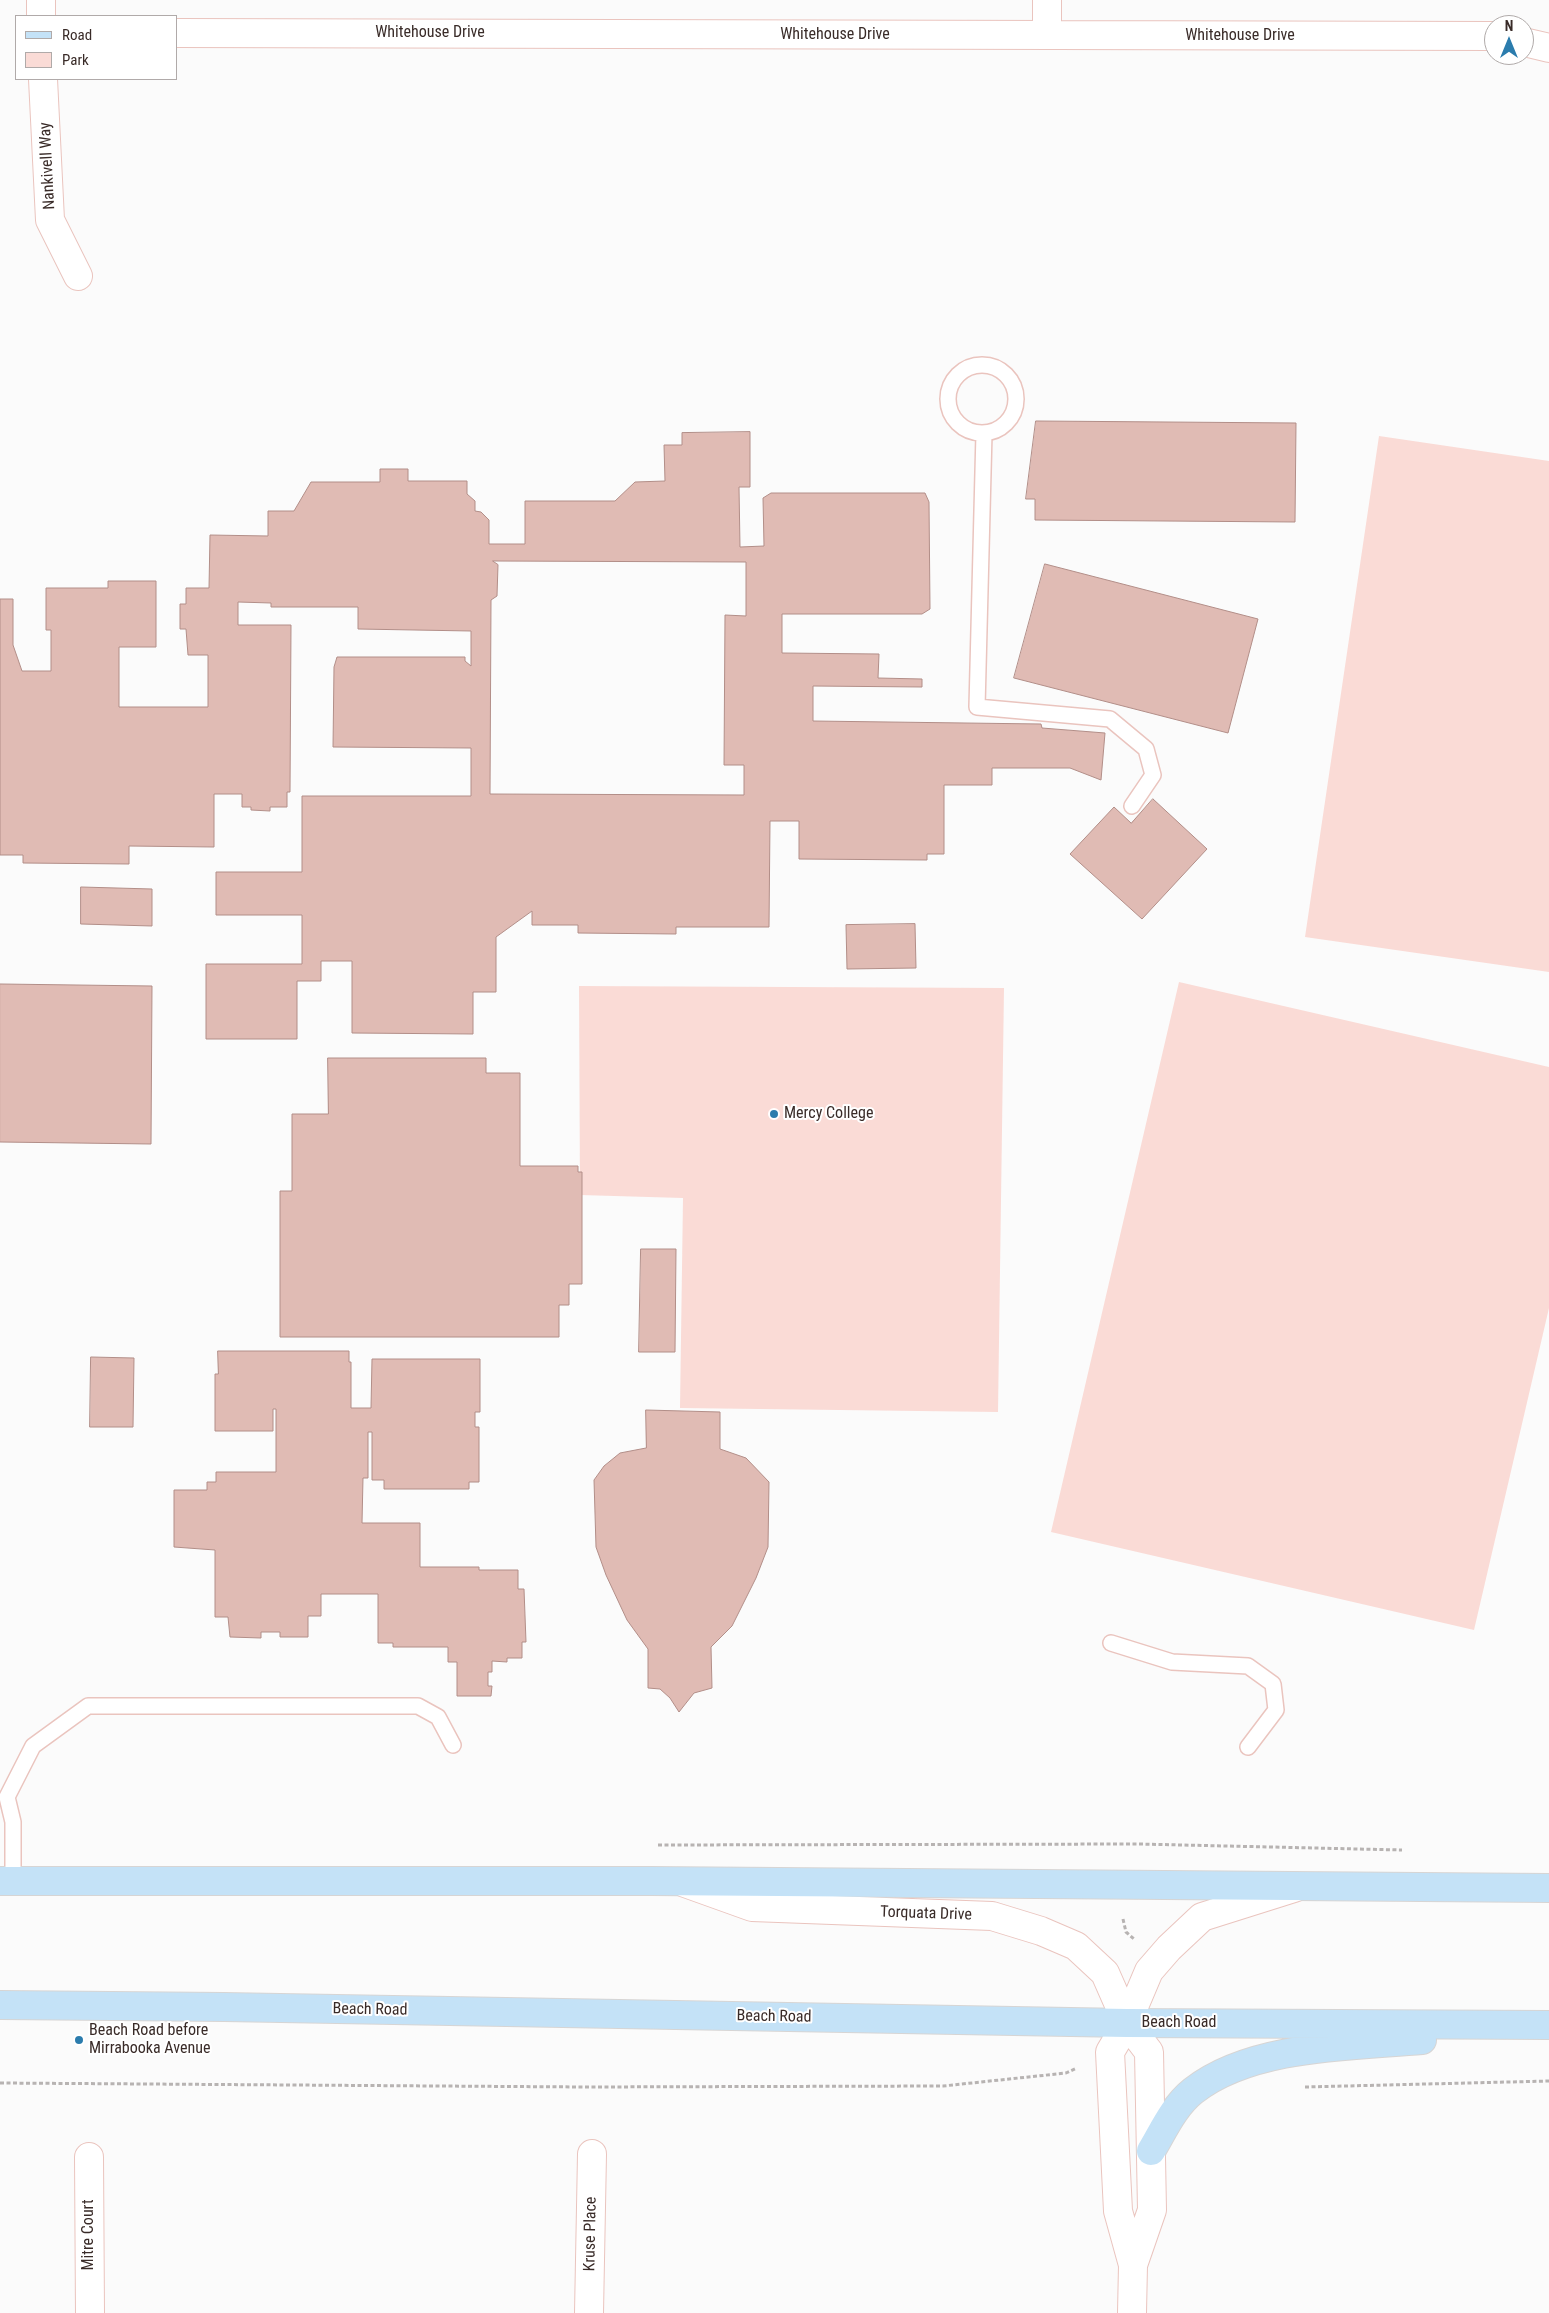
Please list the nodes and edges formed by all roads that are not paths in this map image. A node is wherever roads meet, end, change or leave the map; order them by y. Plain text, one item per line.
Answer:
1 (41, 0) edge
2 (1047, 0) edge
3 (41, 15) edge
4 (178, 32) edge
5 (1047, 35) junction
6 (1484, 36) edge
7 (1534, 44) edge
8 (1549, 48) edge
9 (43, 80) edge
10 (78, 276) dead end
11 (984, 433) junction
12 (1132, 806) dead end
13 (1111, 1644) dead end
14 (453, 1745) dead end
15 (1248, 1747) dead end
16 (6, 1881) edge
17 (681, 1882) junction
18 (1298, 1887) junction
19 (1549, 1888) edge
20 (0, 2005) edge
21 (1127, 2023) junction
22 (1520, 2025) junction
23 (1549, 2025) edge
24 (1151, 2151) junction
25 (592, 2154) dead end
26 (89, 2157) dead end
27 (1133, 2265) junction
28 (90, 2313) edge
29 (589, 2313) edge
30 (1132, 2313) edge

1 - 3 street
2 - 5 street
4 - 5 street, Whitehouse Drive
5 - 6 street, Whitehouse Drive
7 - 8 street
9 - 10 street, Nankivell Way
11 - 11 lane
11 - 12 lane
13 - 15 lane
14 - 16 lane
16 - 17 main road
17 - 18 main road
17 - 21 street, Torquata Drive
18 - 19 main road
18 - 21 street, Torquata Drive
20 - 21 main road, Beach Road
21 - 22 main road, Beach Road
21 - 24 street, Torquata Drive
21 - 27 street, Torquata Drive
22 - 23 main road, Beach Road
22 - 24 main road
24 - 27 street, Torquata Drive
25 - 29 street, Kruse Place
26 - 28 street, Mitre Court
27 - 30 street, Torquata Drive

